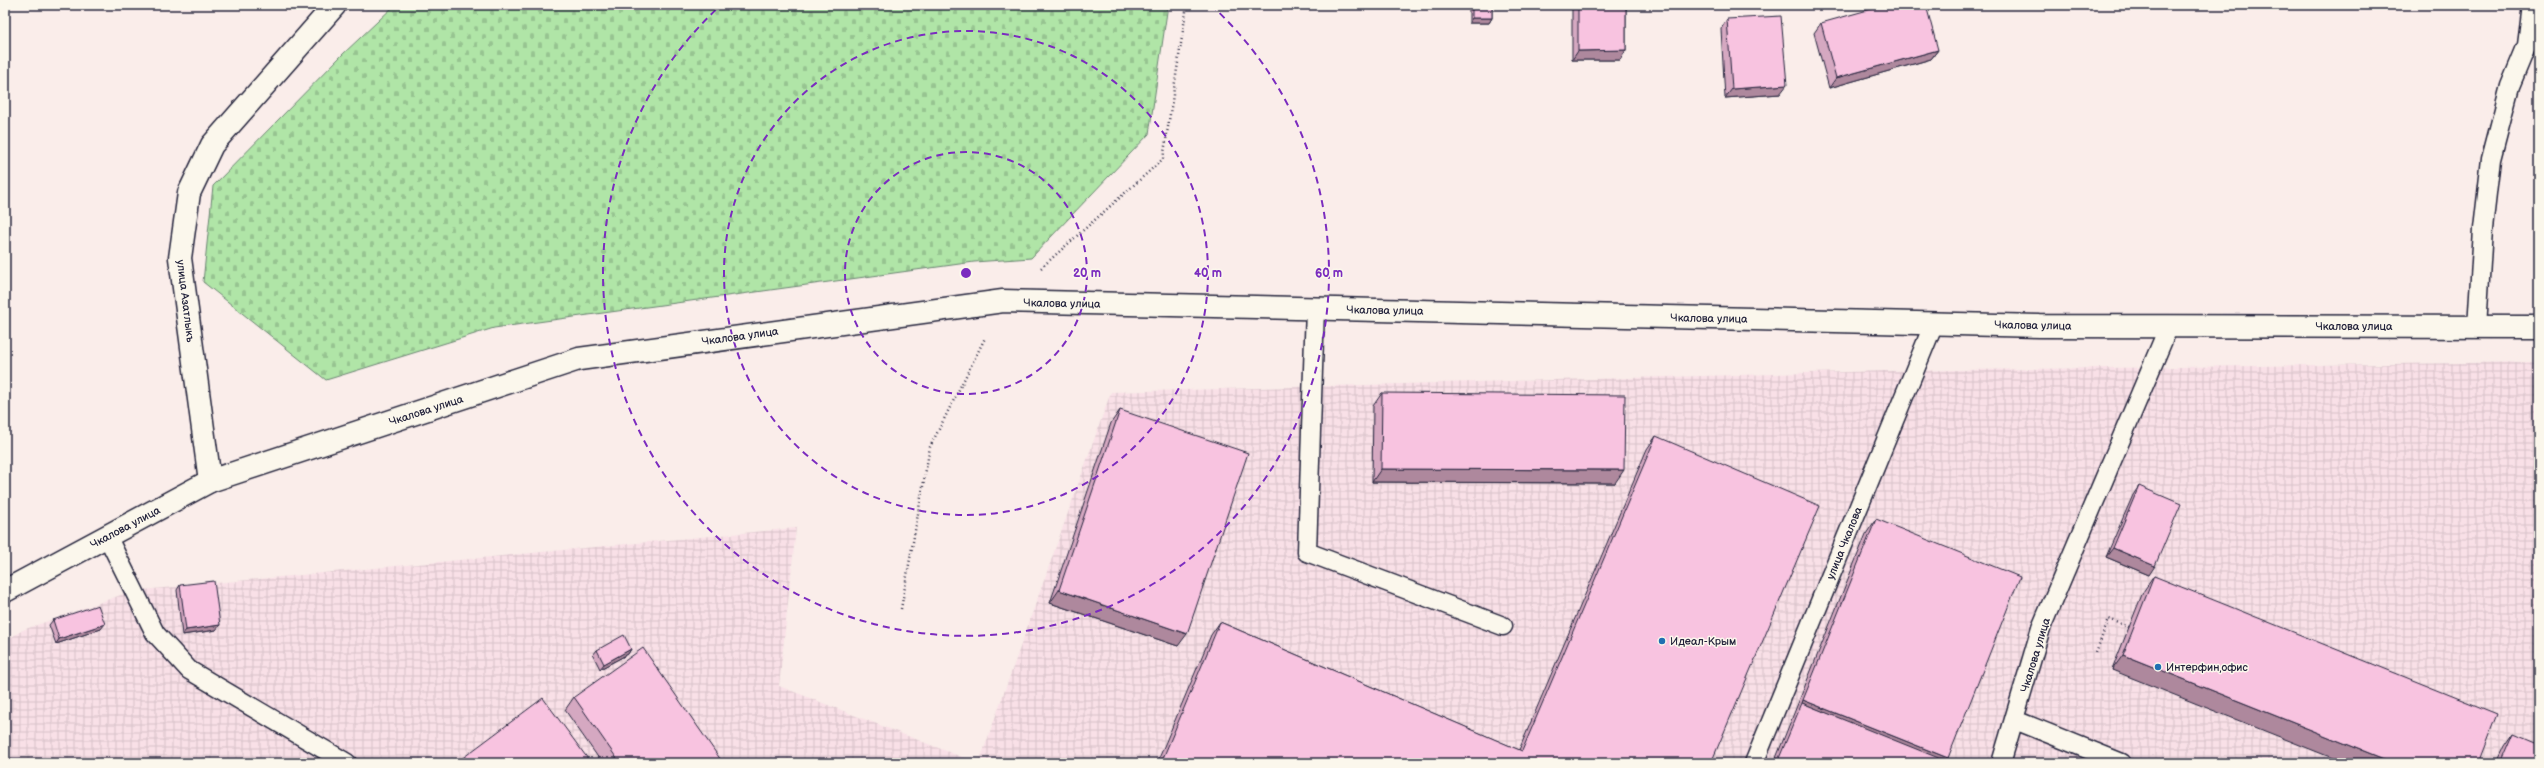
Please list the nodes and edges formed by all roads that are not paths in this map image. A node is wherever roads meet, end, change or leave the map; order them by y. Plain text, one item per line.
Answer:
1 (335, 5) edge
2 (2532, 5) edge
3 (1315, 308) junction
4 (1934, 323) junction
5 (2169, 326) junction
6 (2477, 327) junction
7 (2539, 327) edge
8 (210, 481) junction
9 (107, 536) junction
10 (5, 591) edge
11 (1503, 626) dead end
12 (2015, 720) junction
13 (2004, 757) edge
14 (347, 763) edge
15 (1754, 763) edge
16 (2122, 763) edge

1 - 8 street, улица Азатлыкъ
2 - 6 lane
3 - 4 street, Чкалова улица
3 - 8 street, Чкалова улица
3 - 11 lane
4 - 5 street, Чкалова улица
4 - 15 lane, улица Чкалова
5 - 6 street, Чкалова улица
5 - 12 lane, Чкалова улица
6 - 7 street, Чкалова улица
8 - 9 street, Чкалова улица
9 - 10 street, Чкалова улица
9 - 14 lane
12 - 13 lane, Чкалова улица
12 - 16 lane

